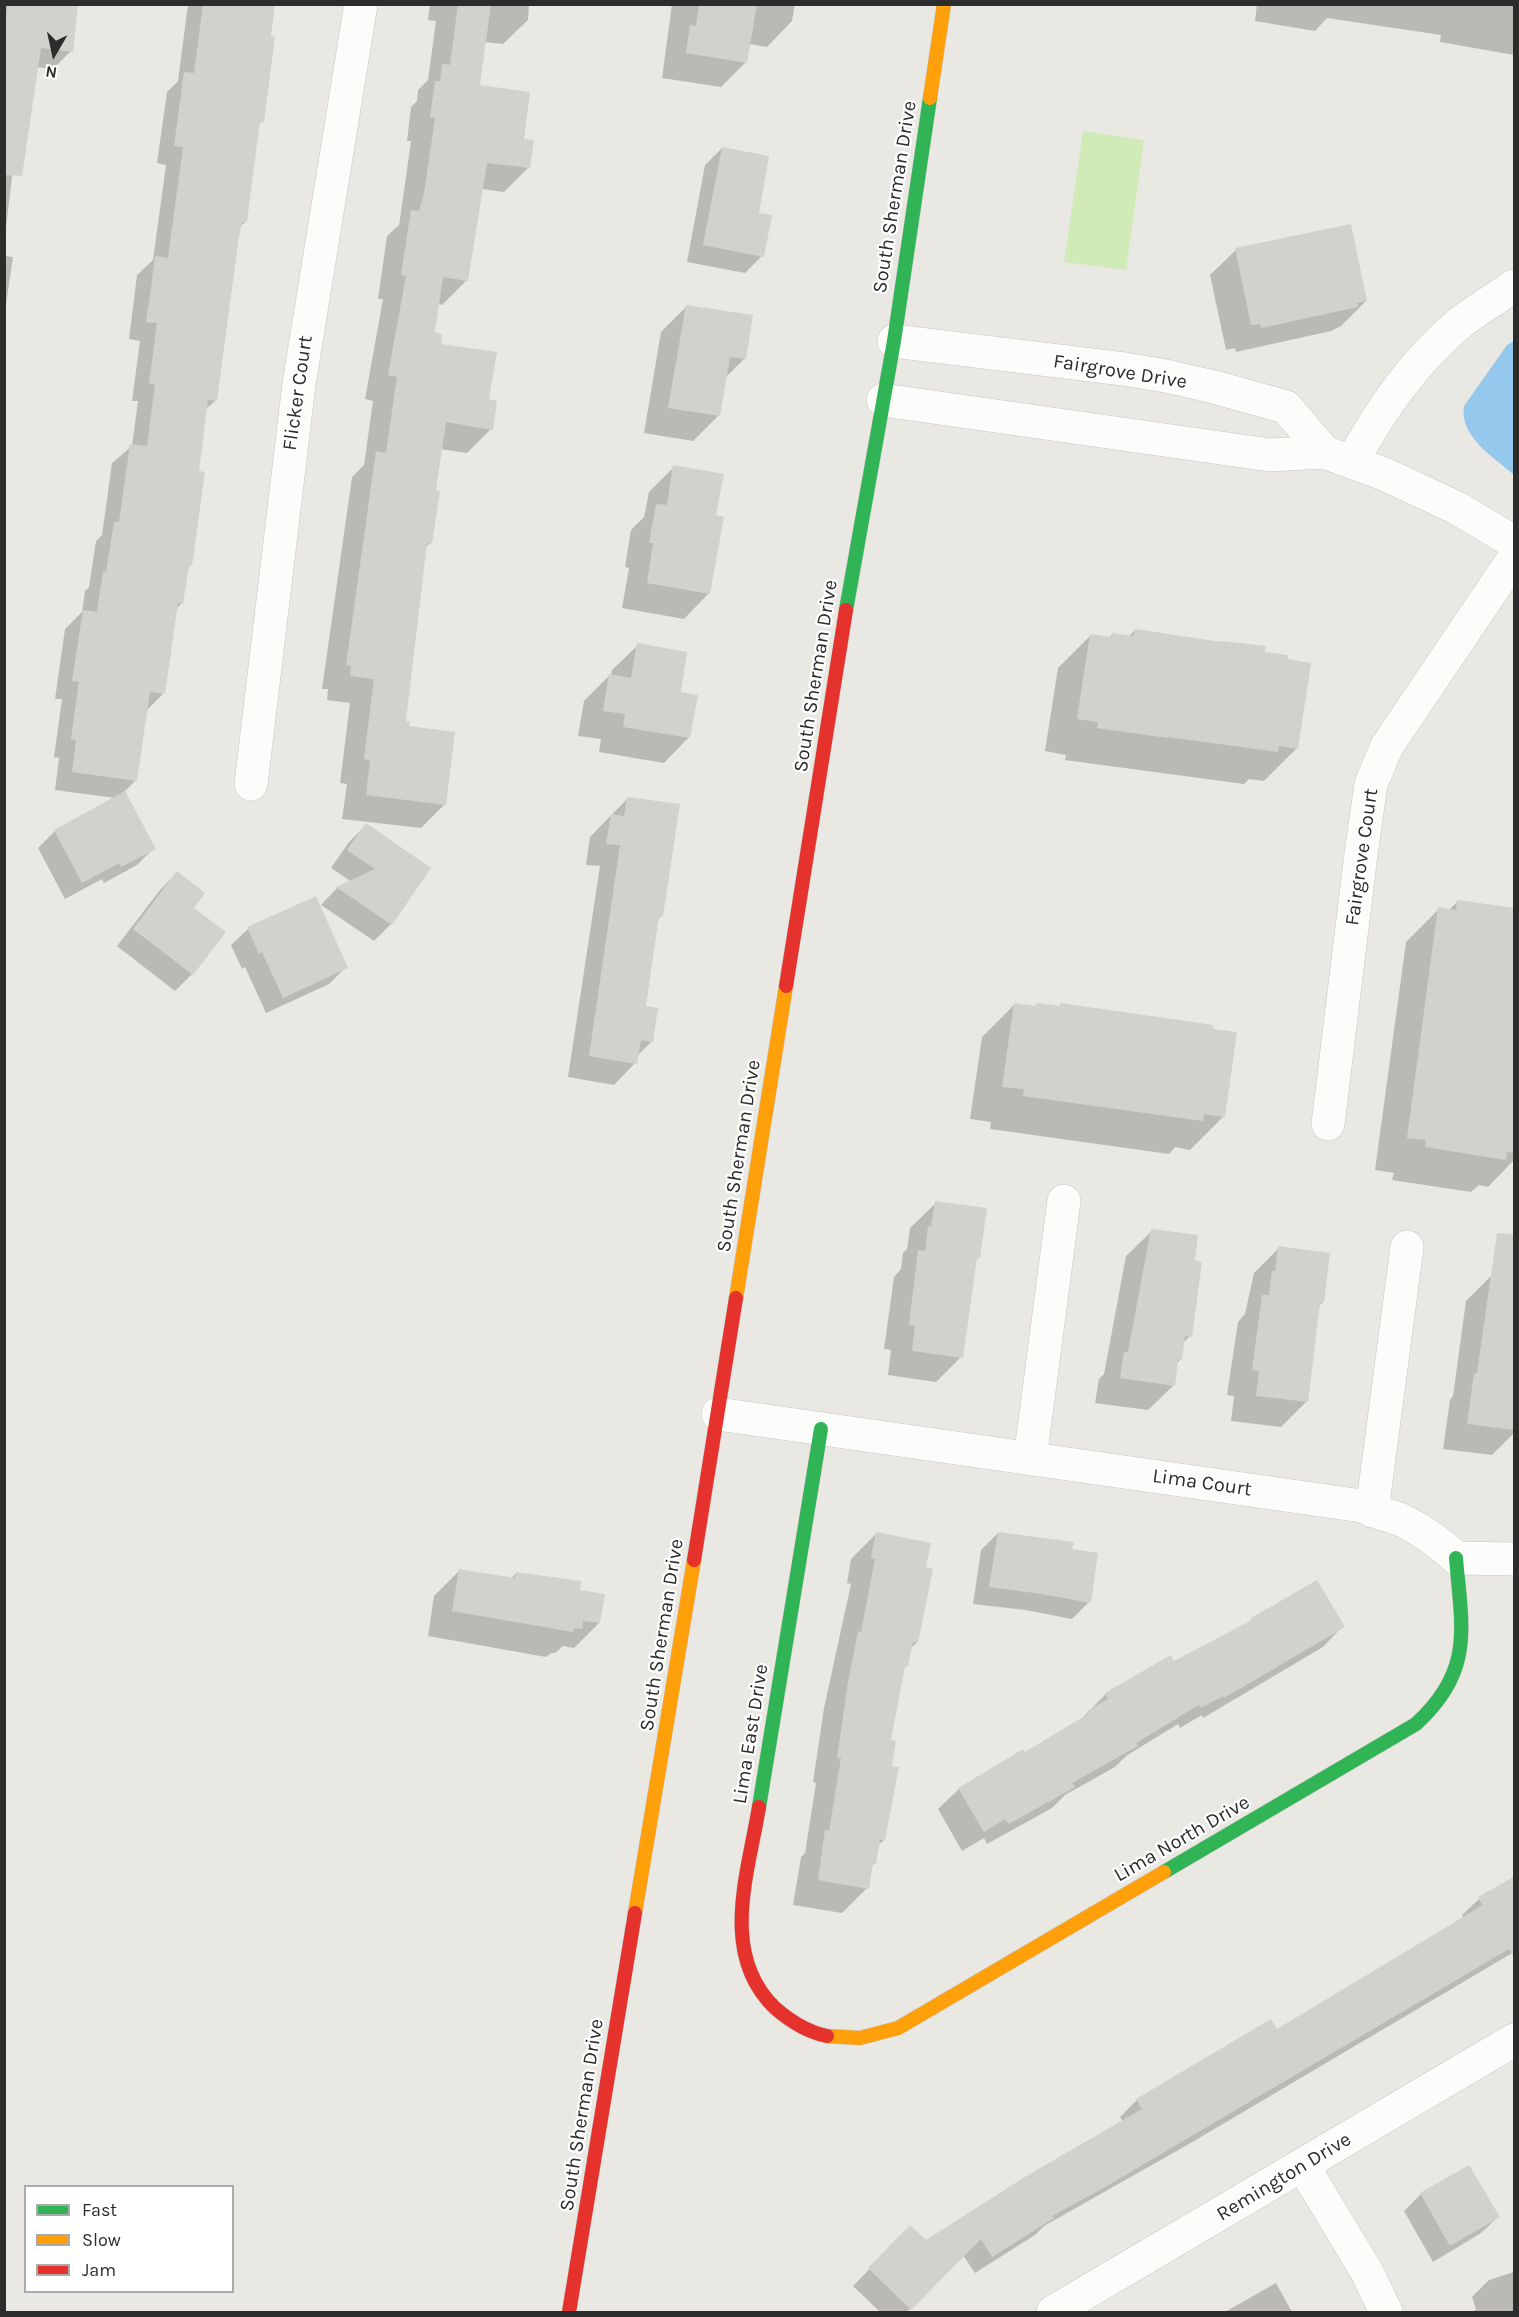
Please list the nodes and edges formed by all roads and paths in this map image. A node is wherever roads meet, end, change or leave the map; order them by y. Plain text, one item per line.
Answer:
1 (361, 4) edge
2 (944, 4) edge
3 (1515, 286) edge
4 (894, 341) junction
5 (883, 400) junction
6 (1338, 457) junction
7 (1515, 542) edge
8 (1515, 558) edge
9 (251, 784) dead end
10 (1328, 1124) dead end
11 (1064, 1202) dead end
12 (1407, 1247) dead end
13 (718, 1414) junction
14 (821, 1429) junction
15 (1030, 1459) junction
16 (1372, 1511) junction
17 (1456, 1558) junction
18 (1515, 1559) edge
19 (799, 2026) joint
20 (1515, 2040) edge
21 (1303, 2166) junction
22 (569, 2313) edge
23 (1053, 2313) edge
24 (1386, 2313) edge

1 - 9 street, Flicker Court
2 - 4 street, South Sherman Drive
3 - 6 street
4 - 5 street, South Sherman Drive
4 - 6 street, Fairgrove Drive
5 - 6 street, Fairgrove Drive
5 - 13 street, South Sherman Drive
6 - 7 street, Fairgrove Drive
8 - 10 street, Fairgrove Court
11 - 15 street
12 - 16 street
13 - 14 street, Lima Court
13 - 22 street, South Sherman Drive
14 - 15 street, Lima Court
14 - 19 street, Lima East Drive
15 - 16 street, Lima Court
16 - 17 street, Lima Court
17 - 18 street
17 - 19 street, Lima North Drive
20 - 21 street, Remington Drive
21 - 23 street, Remington Drive
21 - 24 street

